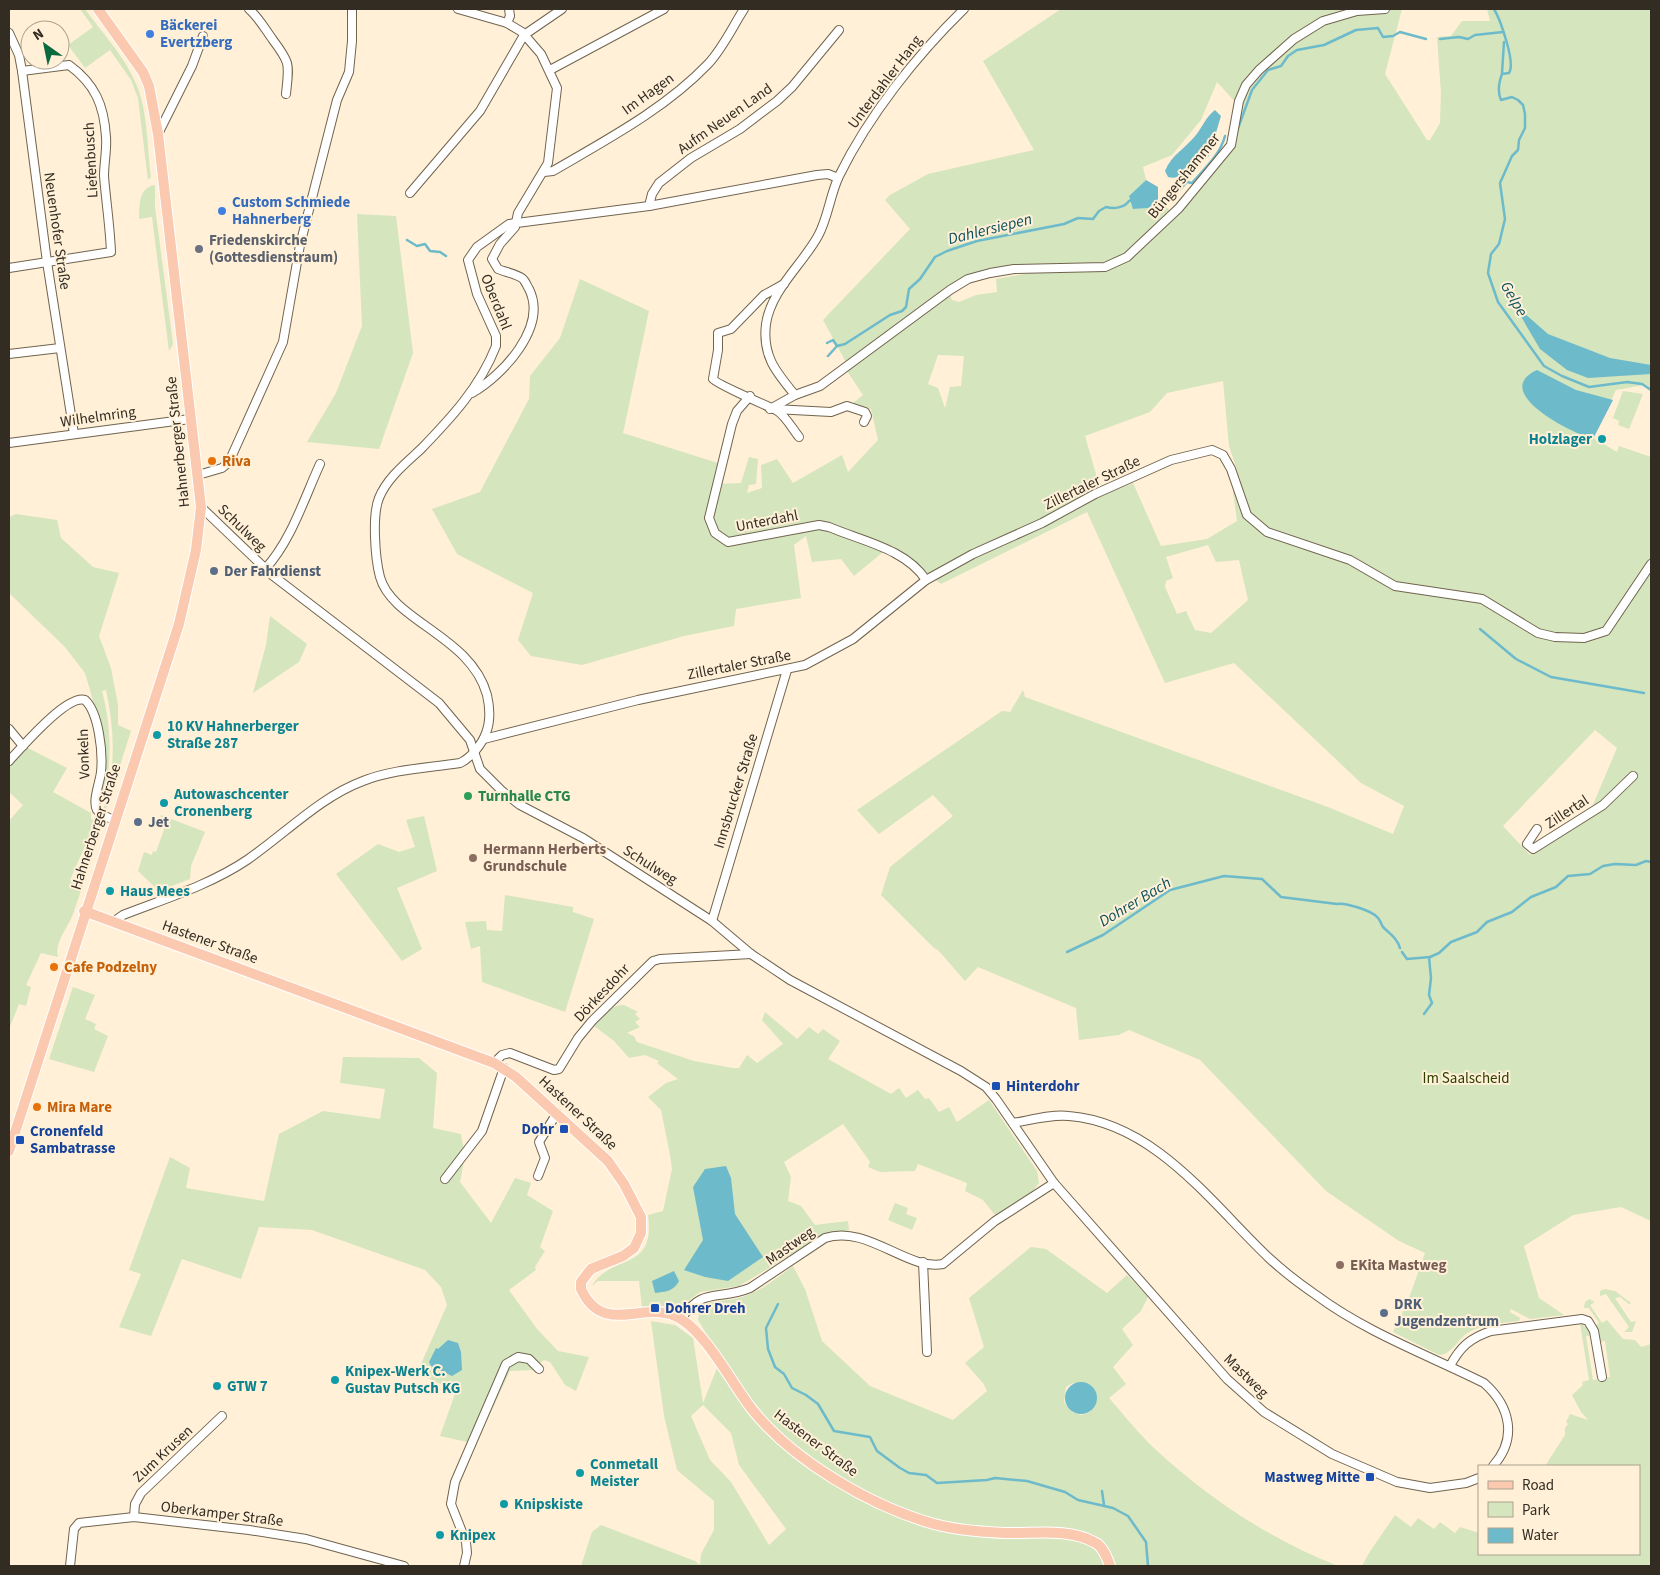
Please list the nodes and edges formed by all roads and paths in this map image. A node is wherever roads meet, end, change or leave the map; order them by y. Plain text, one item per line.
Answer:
1 (98, 9) edge
2 (249, 9) edge
3 (352, 9) edge
4 (458, 9) edge
5 (509, 9) edge
6 (562, 9) edge
7 (664, 9) edge
8 (744, 9) edge
9 (964, 9) edge
10 (1385, 9) edge
11 (507, 23) junction
12 (839, 30) dead end
13 (9, 33) edge
14 (524, 35) junction
15 (203, 36) dead end
16 (550, 70) junction
17 (22, 71) junction
18 (286, 94) dead end
19 (158, 134) junction
20 (544, 172) junction
21 (838, 178) junction
22 (410, 193) dead end
23 (649, 206) junction
24 (515, 221) junction
25 (47, 262) junction
26 (9, 268) edge
27 (785, 284) junction
28 (60, 348) junction
29 (9, 354) edge
30 (471, 394) junction
31 (795, 395) junction
32 (750, 396) junction
33 (772, 409) junction
34 (190, 419) junction
35 (864, 422) dead end
36 (74, 434) junction
37 (799, 437) dead end
38 (9, 443) edge
39 (320, 464) dead end
40 (198, 475) junction
41 (201, 507) junction
42 (1651, 564) edge
43 (265, 569) junction
44 (926, 580) junction
45 (787, 670) junction
46 (9, 729) edge
47 (484, 739) junction
48 (23, 746) junction
49 (474, 751) junction
50 (9, 761) edge
51 (1633, 776) dead end
52 (114, 820) junction
53 (1537, 830) dead end
54 (84, 911) junction
55 (712, 921) junction
56 (113, 922) junction
57 (751, 954) junction
58 (494, 1063) junction
59 (504, 1068) junction
60 (986, 1086) joint
61 (557, 1113) junction
62 (1013, 1123) junction
63 (9, 1151) edge
64 (538, 1176) dead end
65 (445, 1179) dead end
66 (1054, 1184) junction
67 (923, 1262) junction
68 (680, 1319) junction
69 (927, 1352) dead end
70 (1450, 1366) junction
71 (539, 1369) dead end
72 (1602, 1377) dead end
73 (222, 1416) dead end
74 (1494, 1465) edge
75 (1478, 1478) edge
76 (134, 1517) junction
77 (70, 1566) edge
78 (404, 1566) edge
79 (464, 1566) edge
80 (1110, 1566) edge

1 - 19 main road, Hahnerberger Straße
2 - 18 street
3 - 40 street
4 - 11 street
5 - 11 street
6 - 14 street
7 - 16 street
8 - 20 street, Im Hagen
9 - 21 street, Unterdahler Hang
10 - 31 street, Büngershammer
11 - 14 street
12 - 23 street, Aufm Neuen Land
13 - 17 street, Neuenhofer Straße
14 - 16 street
14 - 22 street
15 - 19 street
16 - 20 street
17 - 25 street, Neuenhofer Straße
17 - 25 street, Liefenbusch
19 - 34 main road, Hahnerberger Straße
20 - 24 street
21 - 23 street, Oberdahl
21 - 27 street
23 - 24 street, Oberdahl
24 - 30 street, Oberdahl
24 - 30 street, Oberdahl
25 - 26 street
25 - 28 street, Neuenhofer Straße
27 - 31 street
27 - 32 street
28 - 29 street
28 - 36 street, Neuenhofer Straße
30 - 47 street
31 - 33 street
32 - 33 street
32 - 44 street, Unterdahl
33 - 35 street
33 - 37 street
34 - 36 street, Wilhelmring
34 - 40 main road, Hahnerberger Straße
36 - 38 street, Wilhelmring
39 - 43 street
40 - 41 main road, Hahnerberger Straße
41 - 43 street, Schulweg
41 - 52 main road, Hahnerberger Straße
42 - 44 street, Zillertaler Straße
43 - 49 street, Schulweg
44 - 45 street, Zillertaler Straße
45 - 47 street, Zillertaler Straße
45 - 55 street, Innsbrucker Straße
46 - 48 street
47 - 49 street
48 - 50 street, Vonkeln
48 - 52 street, Vonkeln
49 - 55 street, Schulweg
49 - 56 street
51 - 53 street, Zillertal
52 - 54 main road, Hahnerberger Straße
54 - 56 main road, Hastener Straße
54 - 63 main road, Hahnerberger Straße
55 - 57 street, Schulweg
56 - 58 main road, Hastener Straße
57 - 58 street, Dörkesdohr
57 - 60 street, Schulweg
58 - 59 main road, Hastener Straße
59 - 61 main road, Hastener Straße
59 - 65 street
60 - 62 street, Mastweg
61 - 64 street
61 - 68 main road, Hastener Straße
62 - 66 street, Mastweg
62 - 70 street
66 - 67 street, Mastweg
66 - 75 street, Mastweg
67 - 68 street, Mastweg
67 - 69 street
68 - 80 main road, Hastener Straße
70 - 72 street
70 - 74 street
71 - 79 street
73 - 76 street, Zum Krusen
76 - 77 street, Oberkamper Straße
76 - 78 street, Oberkamper Straße

